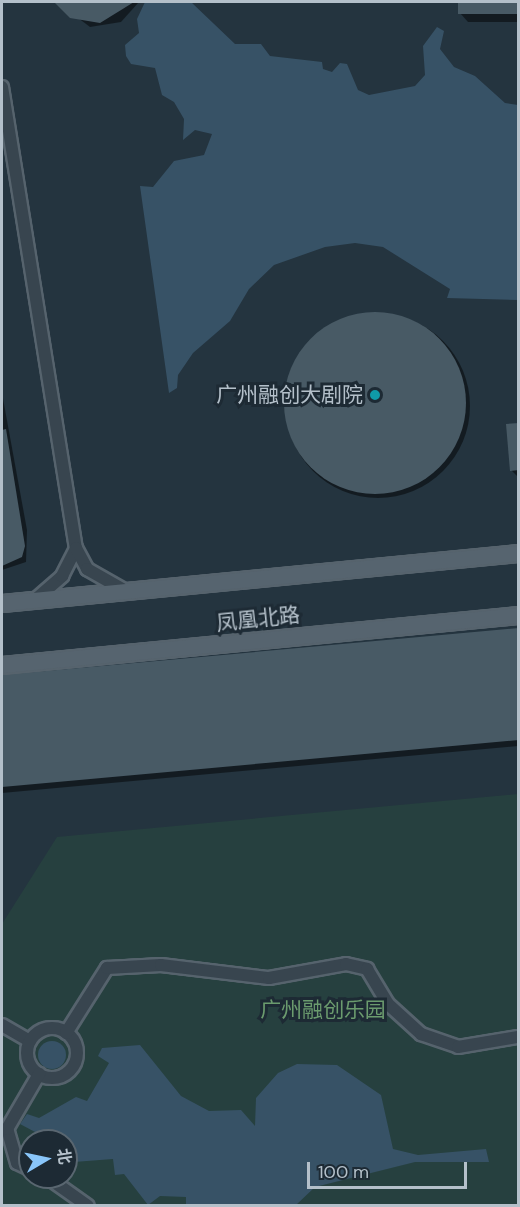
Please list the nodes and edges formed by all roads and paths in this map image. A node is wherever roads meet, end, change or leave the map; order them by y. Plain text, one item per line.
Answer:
1 (2, 87) edge
2 (76, 548) junction
3 (519, 553) edge
4 (125, 591) junction
5 (36, 599) junction
6 (2, 603) edge
7 (519, 615) edge
8 (2, 665) edge
9 (2, 1025) edge
10 (66, 1032) junction
11 (519, 1037) edge
12 (30, 1041) junction
13 (39, 1074) junction
14 (18, 1163) edge
15 (64, 1189) edge
16 (88, 1206) edge

1 - 2 street
2 - 4 street
2 - 5 street
3 - 4 main road, 凤凰北路
4 - 5 main road, 凤凰北路
5 - 6 main road, 凤凰北路
7 - 8 main road, 凤凰北路
9 - 12 street
10 - 11 street
10 - 12 street
10 - 13 street
12 - 13 street
13 - 14 street
15 - 16 street

